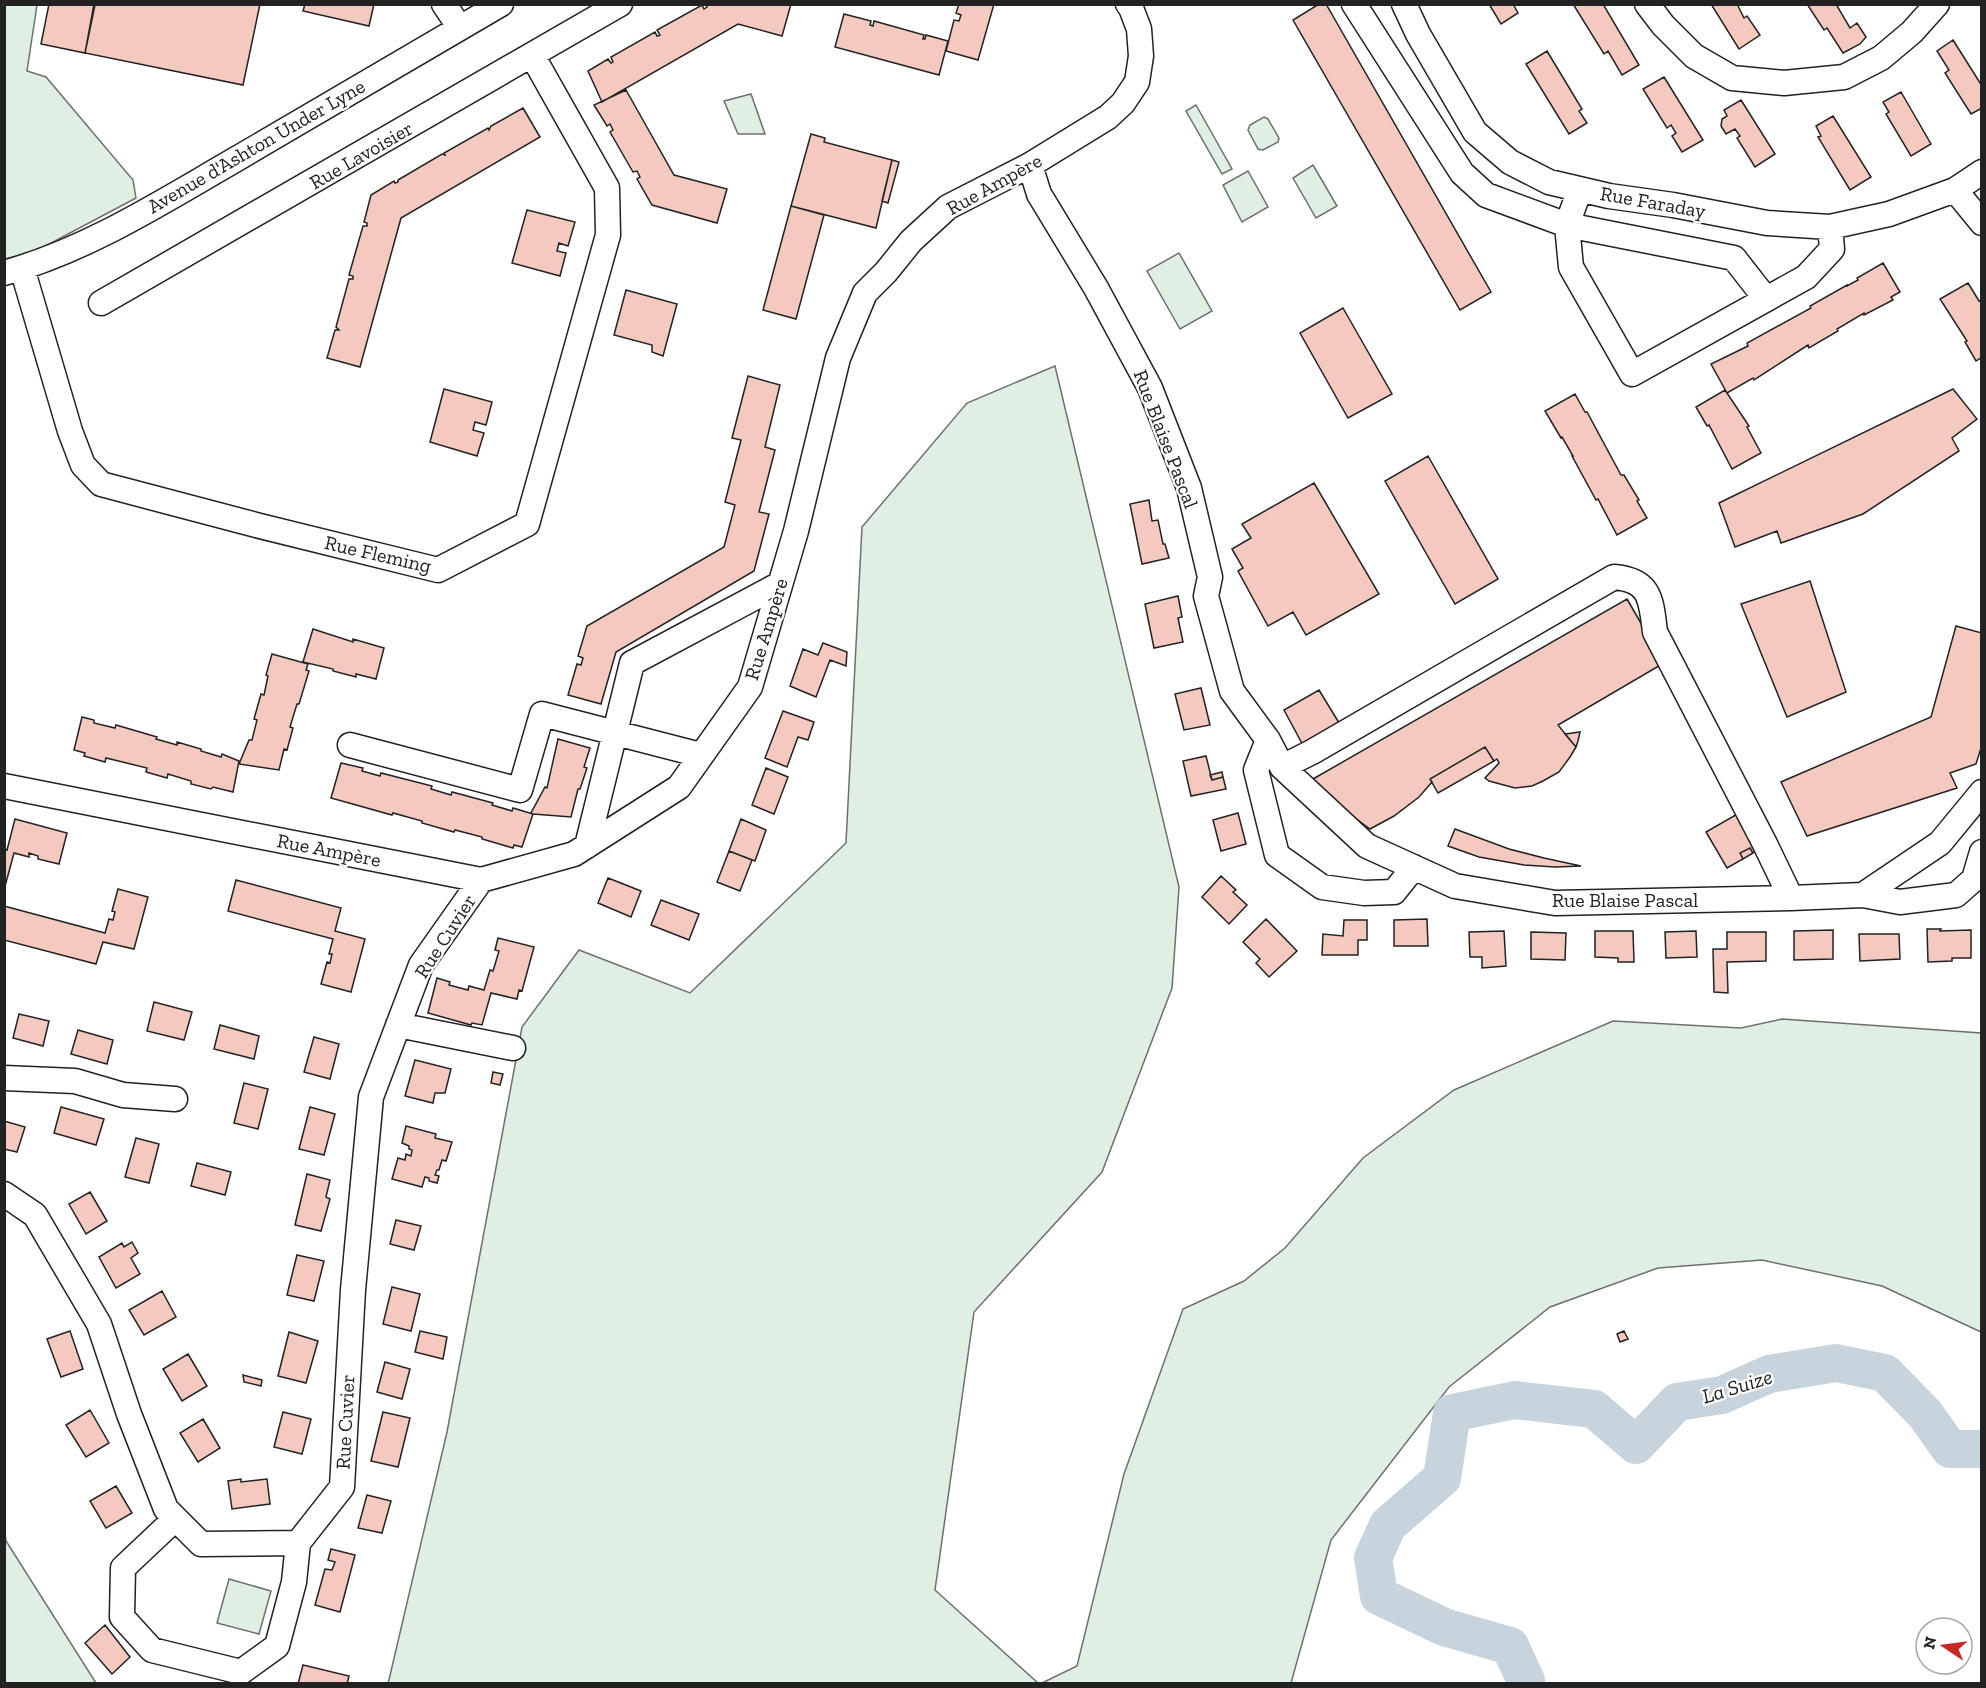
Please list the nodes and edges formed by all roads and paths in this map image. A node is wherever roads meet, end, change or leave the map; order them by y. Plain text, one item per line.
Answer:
1 (444, 4) edge
2 (501, 4) edge
3 (620, 4) edge
4 (1354, 4) edge
5 (1404, 4) edge
6 (1647, 4) edge
7 (1937, 4) edge
8 (1133, 6) edge
9 (460, 27) junction
10 (532, 55) junction
11 (1030, 165) junction
12 (1982, 172) edge
13 (1580, 189) junction
14 (1955, 190) junction
15 (1982, 223) edge
16 (1567, 225) junction
17 (1830, 227) junction
18 (13, 271) edge
19 (1766, 299) junction
20 (101, 303) dead end
21 (780, 584) junction
22 (616, 733) junction
23 (1268, 740) junction
24 (350, 746) dead end
25 (701, 755) junction
26 (1282, 767) junction
27 (4, 786) edge
28 (1982, 792) edge
29 (587, 846) junction
30 (1982, 852) edge
31 (1414, 867) junction
32 (481, 880) junction
33 (1863, 895) junction
34 (1791, 898) junction
35 (398, 1025) junction
36 (513, 1048) dead end
37 (4, 1078) edge
38 (175, 1099) dead end
39 (4, 1194) edge
40 (175, 1519) junction
41 (298, 1543) junction

1 - 9 street
2 - 9 street, Avenue d'Ashton Under Lyne
3 - 10 street, Rue Lavoisier
4 - 16 street
5 - 13 street, Rue Faraday
6 - 7 street
8 - 11 street, Rue Ampère
9 - 18 street, Avenue d'Ashton Under Lyne
10 - 18 street, Rue Fleming
10 - 20 street, Rue Lavoisier
11 - 21 street, Rue Ampère
11 - 23 street, Rue Blaise Pascal
12 - 14 street, Rue Faraday
13 - 16 street
13 - 17 street, Rue Faraday
14 - 15 street
14 - 17 street, Rue Faraday
16 - 19 street
16 - 19 street
17 - 19 street
21 - 22 street
21 - 25 street, Rue Ampère
22 - 24 street
22 - 25 street
22 - 29 street
23 - 26 street, Rue Blaise Pascal
23 - 31 street
25 - 29 street, Rue Ampère
26 - 31 street, Rue Blaise Pascal
26 - 34 street
27 - 32 street, Rue Ampère
28 - 33 street
29 - 32 street, Rue Ampère
30 - 33 street, Rue Blaise Pascal
31 - 34 street, Rue Blaise Pascal
32 - 35 street, Rue Cuvier
33 - 34 street, Rue Blaise Pascal
35 - 36 street
35 - 41 street, Rue Cuvier
37 - 38 street
39 - 40 street
40 - 41 street
40 - 41 street

